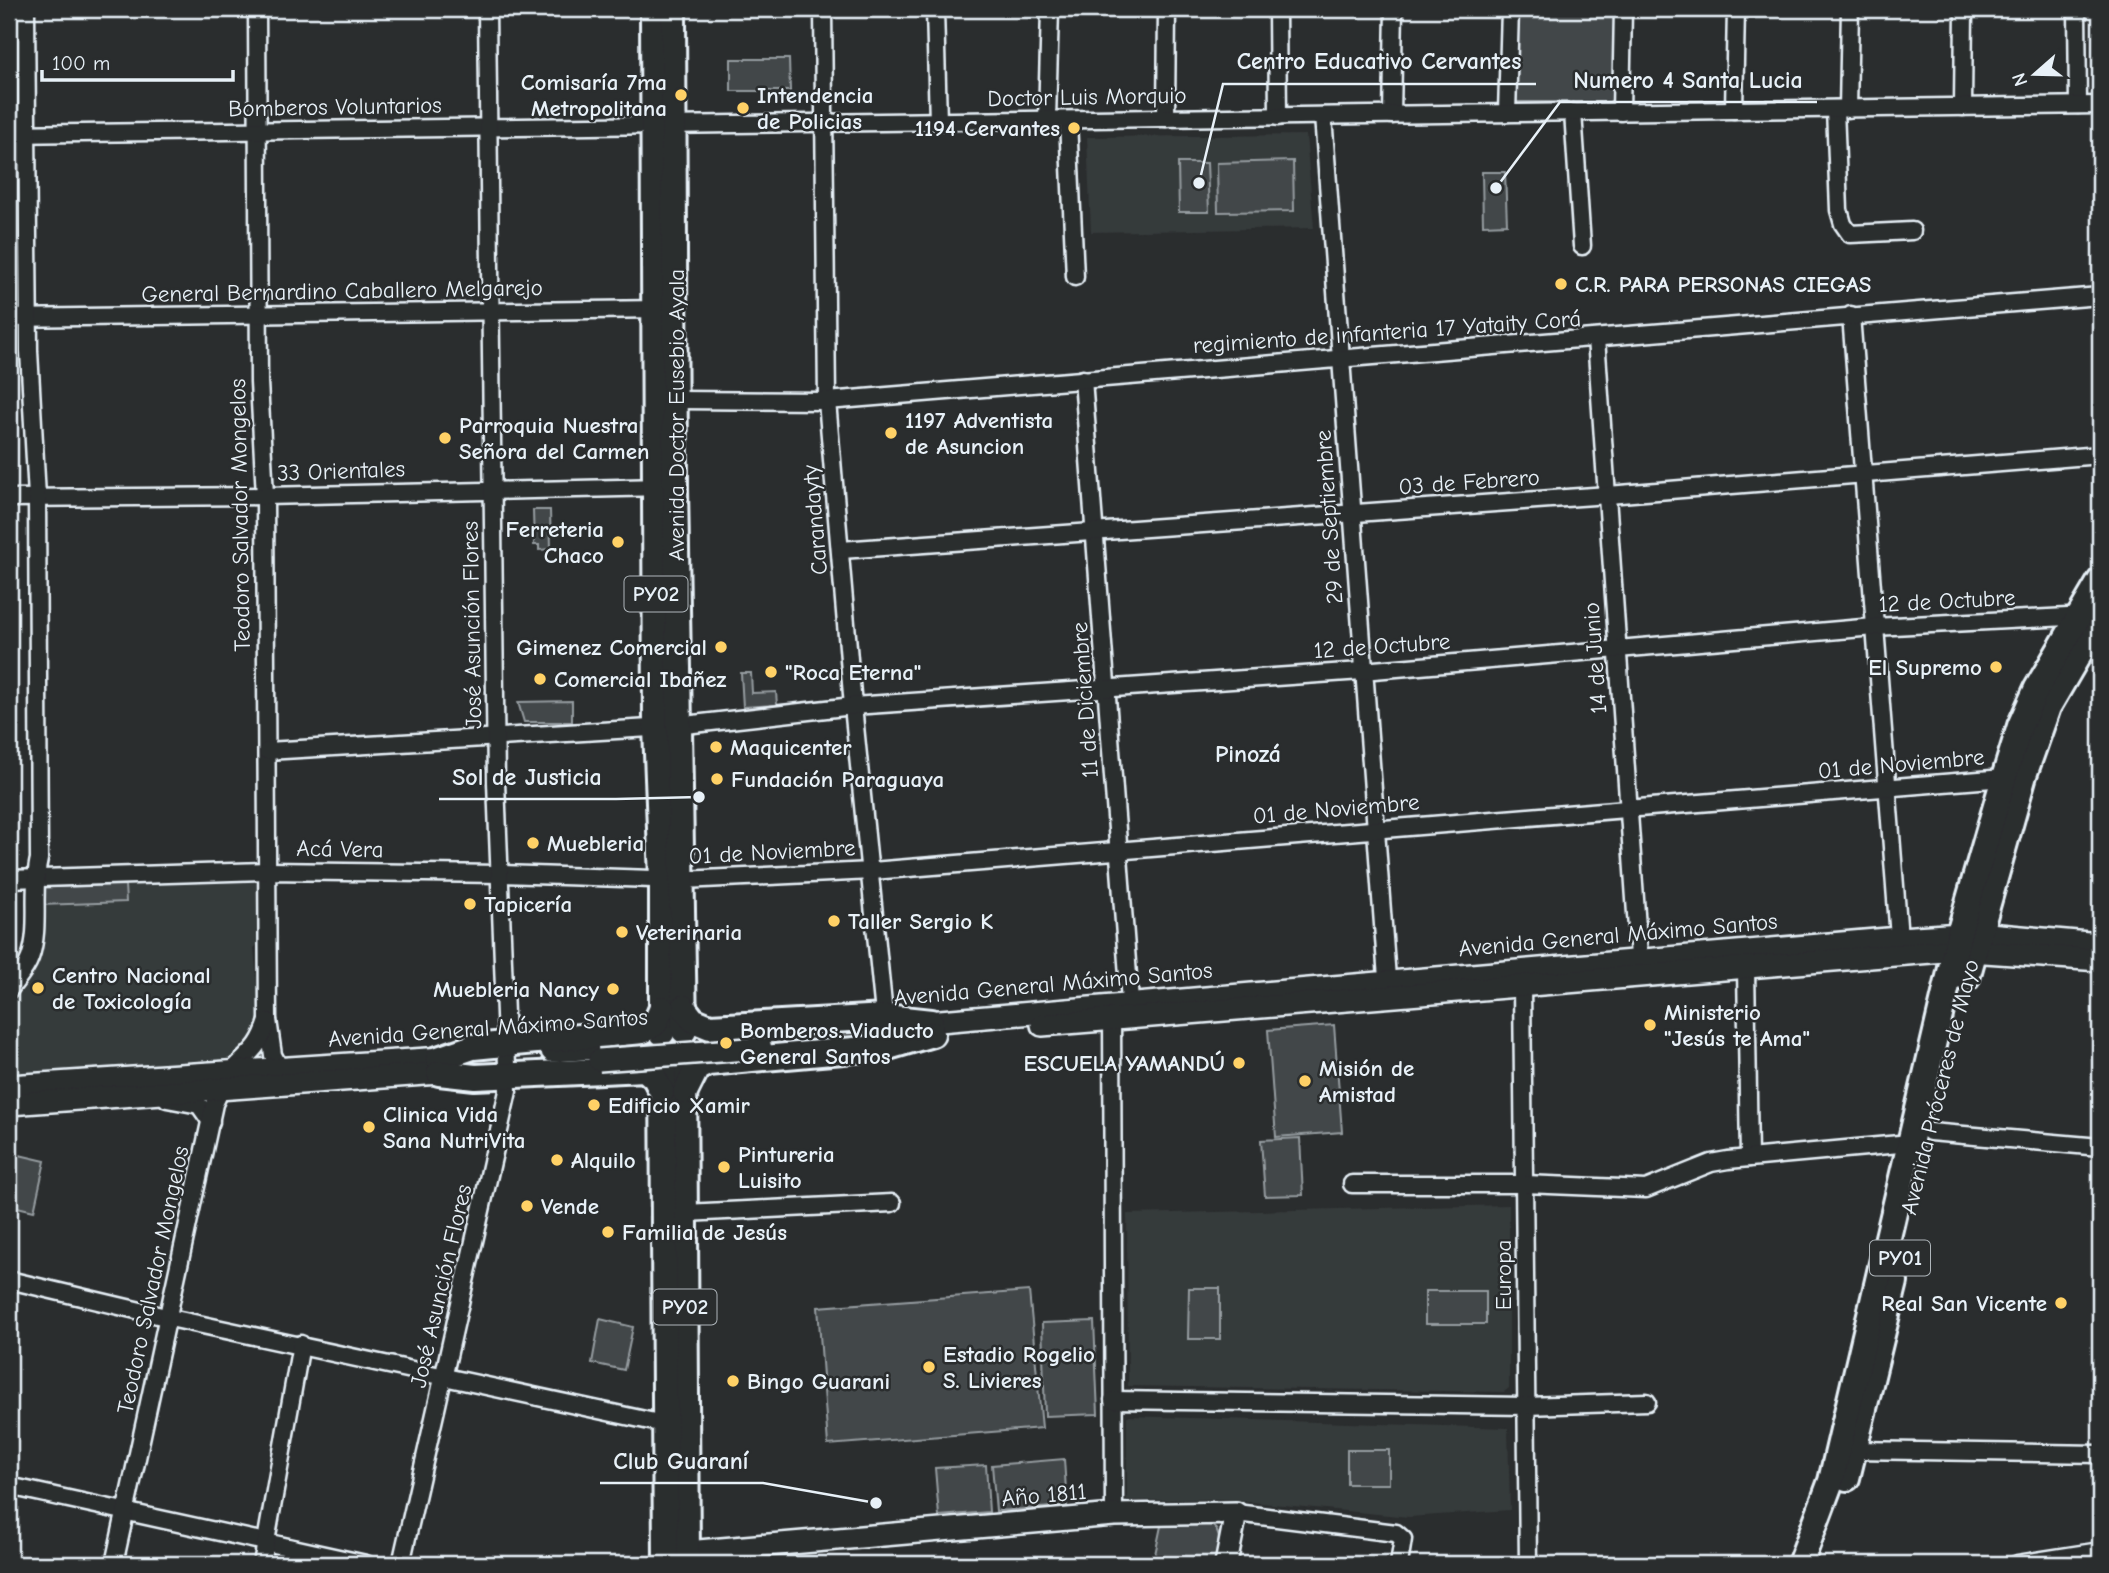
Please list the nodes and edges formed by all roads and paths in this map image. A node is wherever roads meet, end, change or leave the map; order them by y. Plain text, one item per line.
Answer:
1 (26, 9) edge
2 (257, 9) edge
3 (487, 9) edge
4 (653, 9) edge
5 (673, 9) edge
6 (823, 9) edge
7 (936, 9) edge
8 (1050, 9) edge
9 (1167, 9) edge
10 (1278, 9) edge
11 (1394, 9) edge
12 (1510, 9) edge
13 (1623, 9) edge
14 (1736, 9) edge
15 (1850, 9) edge
16 (1964, 9) edge
17 (2077, 9) edge
18 (2078, 105) junction
19 (2100, 105) edge
20 (1963, 107) junction
21 (1841, 109) junction
22 (1734, 110) junction
23 (1573, 112) junction
24 (1621, 112) junction
25 (1507, 113) junction
26 (1392, 115) junction
27 (1323, 116) junction
28 (1278, 117) junction
29 (1166, 118) junction
30 (1047, 120) junction
31 (1068, 120) junction
32 (938, 122) junction
33 (825, 123) junction
34 (663, 125) junction
35 (489, 128) junction
36 (258, 131) junction
37 (9, 134) edge
38 (27, 134) junction
39 (1912, 231) dead end
40 (1582, 246) dead end
41 (1075, 277) dead end
42 (2100, 296) edge
43 (665, 309) junction
44 (491, 312) junction
45 (259, 314) junction
46 (1851, 315) junction
47 (9, 318) edge
48 (29, 318) junction
49 (1596, 338) junction
50 (1340, 357) junction
51 (1083, 379) junction
52 (677, 400) junction
53 (827, 401) junction
54 (2100, 455) edge
55 (1862, 474) junction
56 (665, 487) junction
57 (493, 490) junction
58 (1608, 495) junction
59 (265, 496) junction
60 (9, 498) edge
61 (37, 498) junction
62 (1352, 512) junction
63 (1097, 533) junction
64 (841, 550) junction
65 (2100, 581) edge
66 (2093, 617) edge
67 (1874, 628) junction
68 (1618, 651) junction
69 (1362, 671) junction
70 (1107, 687) junction
71 (853, 706) junction
72 (667, 727) junction
73 (496, 737) junction
74 (267, 751) junction
75 (2004, 778) junction
76 (1887, 788) junction
77 (1629, 809) junction
78 (1373, 829) junction
79 (1118, 850) junction
80 (267, 871) junction
81 (872, 871) junction
82 (502, 874) junction
83 (34, 877) junction
84 (9, 879) edge
85 (672, 879) junction
86 (1899, 938) junction
87 (1967, 942) junction
88 (2100, 944) edge
89 (2100, 960) edge
90 (1640, 967) junction
91 (1746, 967) junction
92 (1522, 985) junction
93 (1387, 989) junction
94 (9, 990) edge
95 (1122, 1011) junction
96 (268, 1020) junction
97 (673, 1020) junction
98 (885, 1022) junction
99 (931, 1028) junction
100 (850, 1035) junction
101 (506, 1060) junction
102 (673, 1062) dead end
103 (438, 1066) junction
104 (278, 1068) junction
105 (233, 1070) junction
106 (291, 1085) junction
107 (9, 1086) edge
108 (221, 1089) junction
109 (673, 1094) junction
110 (126, 1095) junction
111 (9, 1104) edge
112 (211, 1122) junction
113 (1920, 1138) junction
114 (2100, 1147) edge
115 (1749, 1158) junction
116 (1352, 1184) dead end
117 (1525, 1184) junction
118 (892, 1203) dead end
119 (685, 1213) junction
120 (9, 1280) edge
121 (170, 1318) junction
122 (301, 1344) junction
123 (443, 1376) junction
124 (1114, 1400) junction
125 (1647, 1402) dead end
126 (1526, 1406) junction
127 (676, 1427) junction
128 (1855, 1450) junction
129 (2100, 1454) edge
130 (9, 1486) edge
131 (125, 1512) junction
132 (1236, 1513) junction
133 (1114, 1515) junction
134 (267, 1541) junction
135 (2100, 1551) edge
136 (680, 1560) edge
137 (114, 1564) edge
138 (262, 1564) edge
139 (366, 1564) edge
140 (401, 1564) edge
141 (1226, 1564) edge
142 (1399, 1564) edge
143 (1528, 1564) edge
144 (1800, 1564) edge
145 (1817, 1564) edge
146 (2017, 1564) edge

1 - 38 street
2 - 36 street, Teodoro Salvador Mongelos
3 - 35 street, José Asunción Flores
4 - 34 highway, Avenida Doctor Eusebio Ayala / PY02
5 - 34 highway, Avenida Doctor Eusebio Ayala / PY02
6 - 33 street, Carandayty
7 - 32 street
8 - 30 street
9 - 29 street
10 - 28 street
11 - 26 street
12 - 25 street
13 - 24 street
14 - 22 street
15 - 21 street
16 - 20 street
17 - 18 street
18 - 19 street, Doctor Luis Morquio
18 - 20 street, Doctor Luis Morquio
20 - 21 street, Doctor Luis Morquio
21 - 22 street, Doctor Luis Morquio
21 - 39 street
22 - 24 street, Doctor Luis Morquio
23 - 24 street, Doctor Luis Morquio
23 - 25 street, Doctor Luis Morquio
23 - 40 street
25 - 26 street, Doctor Luis Morquio
26 - 27 street, Doctor Luis Morquio
27 - 28 street, Doctor Luis Morquio
27 - 50 street, 29 de Septiembre
28 - 29 street, Doctor Luis Morquio
29 - 31 street, Doctor Luis Morquio
30 - 31 street, Doctor Luis Morquio
30 - 32 street, Doctor Luis Morquio
31 - 41 street
32 - 33 street, Doctor Luis Morquio
33 - 34 street, Doctor Luis Morquio
33 - 53 street, Carandayty
34 - 35 street, Bomberos Voluntarios
34 - 43 highway, Avenida Doctor Eusebio Ayala / PY02
35 - 36 street, Bomberos Voluntarios
35 - 44 street, José Asunción Flores
36 - 38 street, Bomberos Voluntarios
36 - 45 street, Teodoro Salvador Mongelos
37 - 38 street, Bomberos Voluntarios
38 - 48 street
42 - 46 street, regimiento de infanteria 17 Yataity Corá
43 - 44 street, General Bernardino Caballero Melgarejo
43 - 52 highway, Avenida Doctor Eusebio Ayala / PY02
43 - 56 highway, Avenida Doctor Eusebio Ayala / PY02
44 - 45 street, General Bernardino Caballero Melgarejo
44 - 57 street, José Asunción Flores
45 - 48 street, General Bernardino Caballero Melgarejo
45 - 59 street, Teodoro Salvador Mongelos
46 - 49 street, regimiento de infanteria 17 Yataity Corá
46 - 55 street
47 - 48 street, General Bernardino Caballero Melgarejo
48 - 61 street
49 - 50 street, regimiento de infanteria 17 Yataity Corá
49 - 58 street, 14 de Junio
50 - 51 street, regimiento de infanteria 17 Yataity Corá
50 - 62 street, 29 de Septiembre
51 - 53 street, regimiento de infanteria 17 Yataity Corá
51 - 63 street, 11 de Diciembre
52 - 53 street, regimiento de infanteria 17 Yataity Corá
52 - 56 highway, Avenida Doctor Eusebio Ayala / PY02
53 - 64 street, Carandayty
54 - 55 street, 03 de Febrero
55 - 58 street, 03 de Febrero
55 - 67 street
56 - 57 street, 33 Orientales
56 - 72 highway, Avenida Doctor Eusebio Ayala / PY02
57 - 59 street, 33 Orientales
57 - 73 street, José Asunción Flores
58 - 62 street, 03 de Febrero
58 - 68 street, 14 de Junio
59 - 61 street, 33 Orientales
59 - 74 street, Teodoro Salvador Mongelos
60 - 61 street, 33 Orientales
61 - 83 street
62 - 63 street, 03 de Febrero
62 - 69 street, 29 de Septiembre
63 - 64 street, 03 de Febrero
63 - 70 street, 11 de Diciembre
64 - 71 street, Carandayty
65 - 66 highway, PY01
66 - 67 street, 12 de Octubre
66 - 75 highway, PY01
66 - 87 highway, PY01
67 - 68 street, 12 de Octubre
67 - 76 street
68 - 69 street, 12 de Octubre
68 - 77 street, 14 de Junio
69 - 70 street, 12 de Octubre
69 - 78 street, 29 de Septiembre
70 - 71 street, 12 de Octubre
70 - 79 street, 11 de Diciembre
71 - 72 street, 12 de Octubre
71 - 81 street, Carandayty
72 - 73 street, 12 de Octubre
72 - 85 highway, Avenida Doctor Eusebio Ayala / PY02
73 - 74 street, 12 de Octubre
73 - 82 street, José Asunción Flores
74 - 80 street, Teodoro Salvador Mongelos
75 - 76 street, 01 de Noviembre
75 - 87 highway, PY01
76 - 77 street, 01 de Noviembre
76 - 86 street
77 - 78 street, 01 de Noviembre
77 - 90 street, 14 de Junio
78 - 79 street, 01 de Noviembre
78 - 93 street, 29 de Septiembre
79 - 81 street, 01 de Noviembre
79 - 95 street, 11 de Diciembre
80 - 82 street, Acá Vera
80 - 83 street, Acá Vera
80 - 96 street, Teodoro Salvador Mongelos
81 - 85 street, 01 de Noviembre
81 - 98 street, Carandayty
82 - 85 street, Acá Vera
82 - 101 street, José Asunción Flores
83 - 84 street, Acá Vera
83 - 94 street
85 - 97 highway, Avenida Doctor Eusebio Ayala / PY02
86 - 87 main road, Avenida General Máximo Santos
86 - 90 main road, Avenida General Máximo Santos
87 - 88 main road, Avenida General Máximo Santos
87 - 89 main road, Avenida General Máximo Santos
87 - 91 main road, Avenida General Máximo Santos
87 - 113 highway, Avenida Próceres de Mayo / PY01
90 - 91 main road, Avenida General Máximo Santos
90 - 92 main road, Avenida General Máximo Santos
90 - 93 main road, Avenida General Máximo Santos
91 - 115 street
92 - 93 main road, Avenida General Máximo Santos
92 - 117 street, Europa
93 - 95 main road, Avenida General Máximo Santos
95 - 99 main road, Avenida General Máximo Santos
95 - 124 street, 11 de Diciembre
96 - 104 street, Teodoro Salvador Mongelos
96 - 105 street, Teodoro Salvador Mongelos
97 - 98 highway
97 - 101 highway
98 - 99 highway
98 - 100 main road, Avenida General Máximo Santos
99 - 100 main road, Avenida General Máximo Santos
99 - 109 highway
100 - 101 main road, Avenida General Máximo Santos, bridge
101 - 103 highway
101 - 109 highway
101 - 123 street, José Asunción Flores
102 - 109 highway, PY02
103 - 104 main road, Avenida General Máximo Santos
103 - 106 main road, Avenida General Máximo Santos
104 - 105 main road, Avenida General Máximo Santos
104 - 106 street, Teodoro Salvador Mongelos
105 - 107 main road, Avenida General Máximo Santos
105 - 108 street, Teodoro Salvador Mongelos
106 - 108 main road, Avenida General Máximo Santos
108 - 110 main road, Avenida General Máximo Santos
108 - 112 street, Teodoro Salvador Mongelos
109 - 119 highway, PY02
109 - 127 highway, PY02
110 - 111 main road, Avenida General Máximo Santos
110 - 112 street
112 - 121 street, Teodoro Salvador Mongelos
113 - 114 street
113 - 115 street
113 - 128 highway, Avenida Próceres de Mayo / PY01
113 - 144 highway, Avenida Próceres de Mayo / PY01
115 - 117 street
116 - 117 street
117 - 126 street, Europa
118 - 119 street
119 - 127 highway, PY02
120 - 121 street
121 - 122 street
121 - 131 street, Teodoro Salvador Mongelos
122 - 123 street
122 - 134 street
123 - 127 street
123 - 140 street, José Asunción Flores
124 - 126 street
124 - 133 street, 11 de Diciembre
125 - 126 street
126 - 143 street, Europa
127 - 136 highway, PY02
128 - 129 street
128 - 145 highway, Avenida Próceres de Mayo / PY01
130 - 131 street
131 - 134 street
131 - 137 street, Teodoro Salvador Mongelos
132 - 133 main road, Año 1811
132 - 141 main road
132 - 142 street, Año 1811
133 - 136 main road, Año 1811
134 - 138 street
134 - 139 street
135 - 146 street

